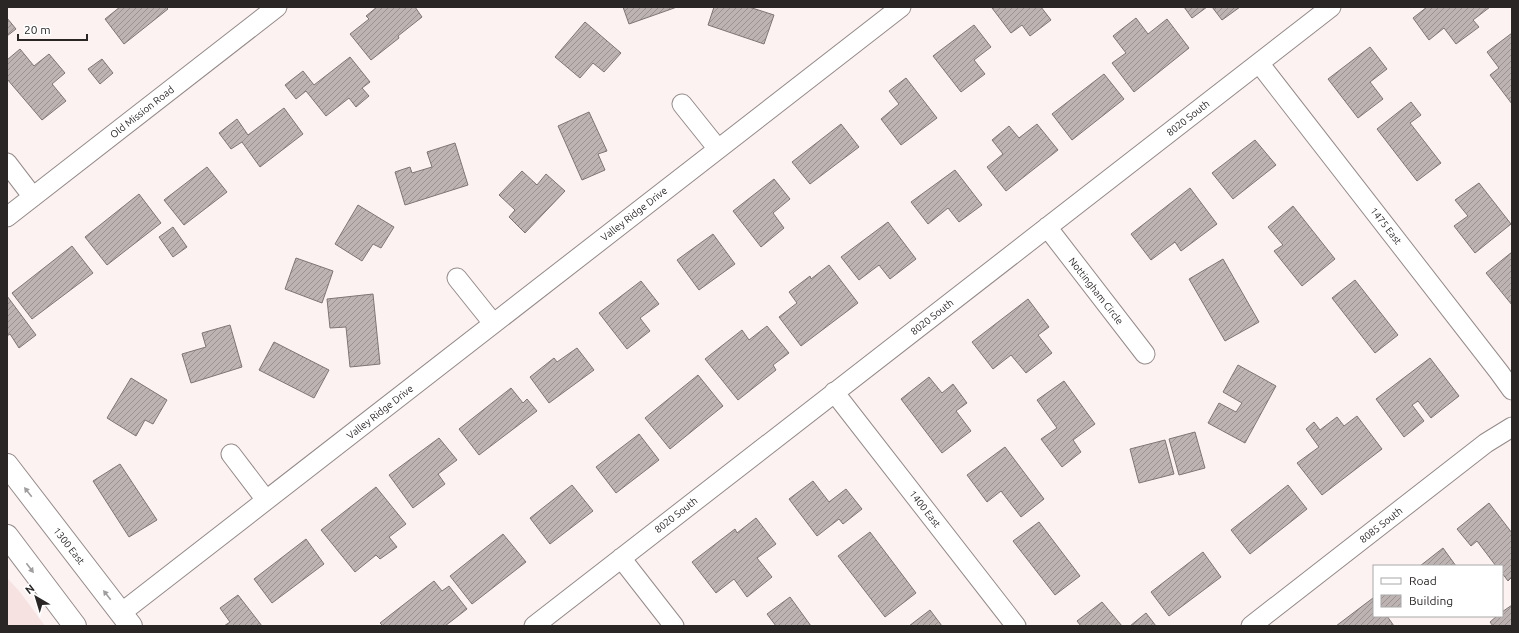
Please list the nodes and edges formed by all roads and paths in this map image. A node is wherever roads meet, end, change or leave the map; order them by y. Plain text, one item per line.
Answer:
1 (277, 7) edge
2 (901, 7) edge
3 (1331, 7) edge
4 (1259, 62) junction
5 (682, 104) dead end
6 (718, 149) junction
7 (7, 163) edge
8 (33, 196) junction
9 (7, 217) edge
10 (1047, 228) junction
11 (458, 278) dead end
12 (493, 324) junction
13 (1145, 354) dead end
14 (1512, 390) edge
15 (834, 392) junction
16 (1512, 427) edge
17 (231, 454) dead end
18 (7, 465) edge
19 (266, 500) junction
20 (7, 536) edge
21 (621, 558) junction
22 (126, 620) edge
23 (74, 626) edge
24 (534, 626) edge
25 (674, 626) edge
26 (1016, 626) edge
27 (1251, 626) edge

1 - 8 street, Old Mission Road
2 - 6 street, Valley Ridge Drive
3 - 4 street, 8020 South
4 - 10 street, 8020 South
4 - 14 street, 1475 East
5 - 6 street
6 - 12 street, Valley Ridge Drive
7 - 8 street
8 - 9 street, Old Mission Road
10 - 13 street, Nottingham Circle
10 - 15 street, 8020 South
11 - 12 street
12 - 19 street, Valley Ridge Drive
15 - 21 street, 8020 South
15 - 26 street, 1400 East
16 - 27 street, 8085 South
17 - 19 street
22 -> 18 main road, 1300 East
19 - 22 street, Valley Ridge Drive
20 -> 23 main road
21 - 24 street, 8020 South
21 - 25 street

